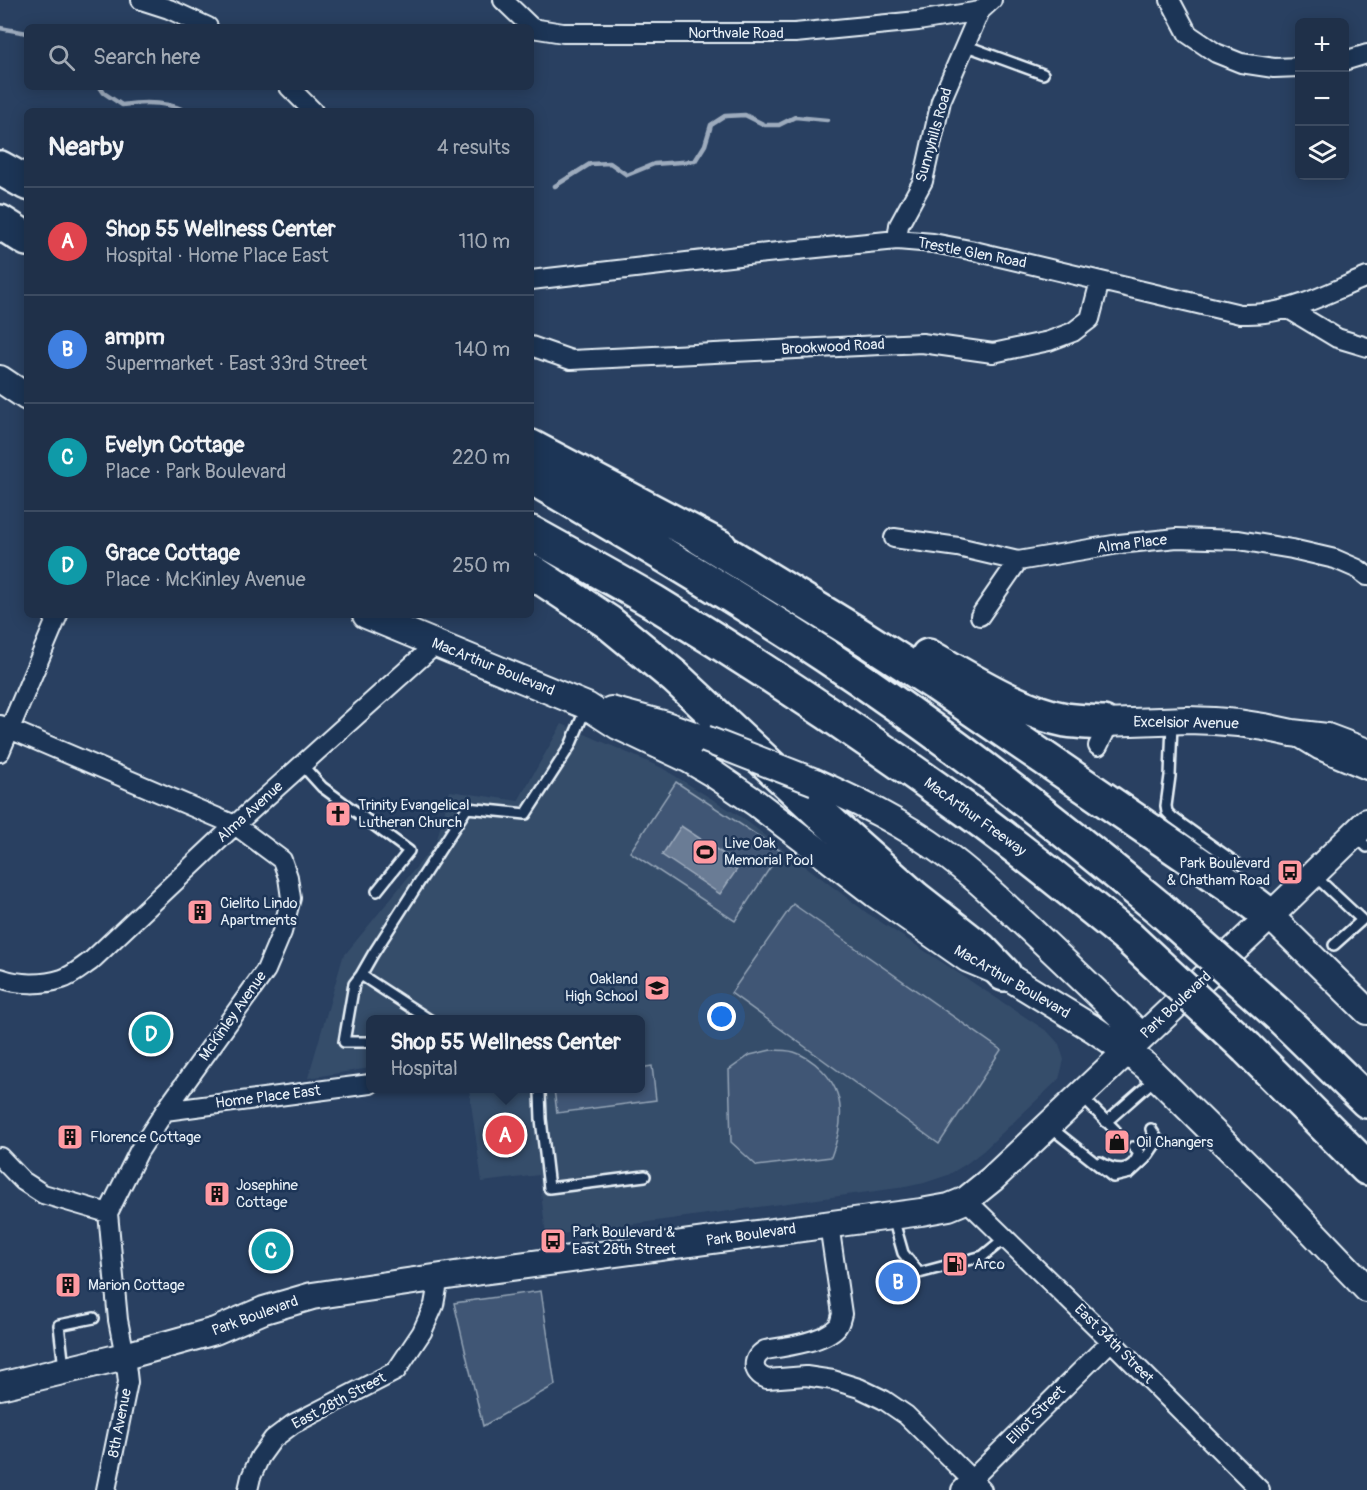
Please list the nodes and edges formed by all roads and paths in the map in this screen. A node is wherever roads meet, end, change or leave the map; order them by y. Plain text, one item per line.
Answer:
1 (141, 0) edge
2 (503, 0) edge
3 (1170, 0) edge
4 (986, 6) edge
5 (202, 24) edge
6 (528, 24) edge
7 (534, 28) edge
8 (964, 45) junction
9 (1367, 54) edge
10 (1349, 59) edge
11 (1295, 67) edge
12 (1043, 74) dead end
13 (292, 90) edge
14 (310, 108) edge
15 (0, 168) edge
16 (24, 181) edge
17 (0, 222) edge
18 (24, 237) edge
19 (897, 240) junction
20 (1367, 277) edge
21 (534, 280) edge
22 (1100, 281) junction
23 (1287, 308) junction
24 (534, 347) edge
25 (1367, 347) edge
26 (0, 379) edge
27 (24, 395) edge
28 (534, 449) edge
29 (534, 479) edge
30 (534, 535) edge
31 (702, 538) junction
32 (894, 538) dead end
33 (1018, 561) junction
34 (534, 573) edge
35 (1367, 576) edge
36 (980, 616) dead end
37 (57, 618) edge
38 (373, 618) edge
39 (436, 644) junction
40 (587, 706) junction
41 (1172, 721) junction
42 (5, 727) edge
43 (1292, 733) junction
44 (1101, 735) joint
45 (0, 752) edge
46 (1367, 752) edge
47 (302, 765) junction
48 (1367, 770) edge
49 (235, 825) junction
50 (1363, 835) edge
51 (1236, 863) dead end
52 (1313, 874) junction
53 (377, 891) dead end
54 (1270, 916) junction
55 (1334, 945) dead end
56 (1004, 974) junction
57 (361, 975) junction
58 (0, 978) edge
59 (1367, 1011) edge
60 (422, 1015) edge
61 (366, 1042) edge
62 (1134, 1044) junction
63 (1157, 1077) junction
64 (366, 1085) edge
65 (540, 1093) dead end
66 (1080, 1095) junction
67 (1367, 1101) edge
68 (165, 1111) junction
69 (1106, 1122) junction
70 (1048, 1126) junction
71 (1151, 1129) dead end
72 (1115, 1130) dead end
73 (1133, 1147) dead end
74 (1080, 1151) junction
75 (0, 1157) edge
76 (1367, 1168) edge
77 (645, 1176) dead end
78 (966, 1200) junction
79 (108, 1213) junction
80 (892, 1216) junction
81 (829, 1224) junction
82 (1005, 1238) junction
83 (439, 1277) junction
84 (1367, 1289) edge
85 (94, 1318) dead end
86 (1111, 1341) junction
87 (125, 1356) junction
88 (65, 1371) junction
89 (0, 1386) edge
90 (972, 1486) edge
91 (106, 1490) edge
92 (248, 1490) edge
93 (1260, 1490) edge

1 - 5 street
2 - 6 street, Northvale Road
3 - 11 street
4 - 7 street, Northvale Road
4 - 8 street, Sunnyhills Road
8 - 12 lane
8 - 19 street, Sunnyhills Road
9 - 10 street
13 - 14 street
15 - 16 highway
17 - 18 highway
19 - 21 street, Trestle Glen Road
19 - 22 street, Trestle Glen Road
20 - 23 street, Trestle Glen Road
22 - 23 street, Trestle Glen Road
22 - 24 street, Brookwood Road
23 - 25 street
26 - 27 main road
28 - 31 highway
29 - 67 highway, bridge
30 - 76 highway, MacArthur Freeway, bridge
31 - 44 highway
31 - 54 highway
32 - 33 street, Alma Place
33 - 35 street, Alma Place
33 - 36 street
34 - 56 highway
37 - 42 street
38 - 39 main road, MacArthur Boulevard
39 - 40 main road, MacArthur Boulevard
39 - 47 street, Alma Avenue
40 - 56 main road, MacArthur Boulevard
40 - 57 lane
40 - 62 main road, MacArthur Boulevard, bridge
41 - 43 main road, Excelsior Avenue
41 - 44 main road, Excelsior Avenue
41 - 51 lane
42 - 45 street
42 - 49 street, McKinley Avenue
43 - 46 main road, Excelsior Avenue
43 - 48 street, Excelsior Avenue
47 - 49 street, Alma Avenue
47 - 53 lane
49 - 58 street, Alma Avenue
49 - 68 street, McKinley Avenue
50 - 52 main road, Park Boulevard
52 - 54 main road, Park Boulevard
52 - 55 lane
54 - 59 main road
54 - 62 main road, Park Boulevard
56 - 62 main road, MacArthur Boulevard
57 - 60 lane
57 - 61 lane
62 - 63 main road, MacArthur Boulevard
62 - 66 main road, Park Boulevard
63 - 69 lane
63 - 84 main road, MacArthur Boulevard
64 - 68 street, Home Place East
65 - 77 lane
66 - 69 lane
66 - 70 main road, Park Boulevard
68 - 79 street, McKinley Avenue
69 - 72 lane
70 - 74 lane
70 - 78 main road, Park Boulevard
71 - 74 lane
73 - 74 lane
75 - 79 street
78 - 80 main road, Park Boulevard
78 - 82 street, East 34th Street
79 - 87 street
80 - 81 main road, Park Boulevard
80 - 82 lane
81 - 83 main road, Park Boulevard
81 - 90 street
82 - 86 street, East 34th Street
83 - 87 main road, Park Boulevard
83 - 92 street, East 28th Street
85 - 88 lane
86 - 90 street, Elliot Street
86 - 93 street, East 34th Street
87 - 88 main road, Park Boulevard
87 - 91 street, 8th Avenue
88 - 89 main road, Park Boulevard

